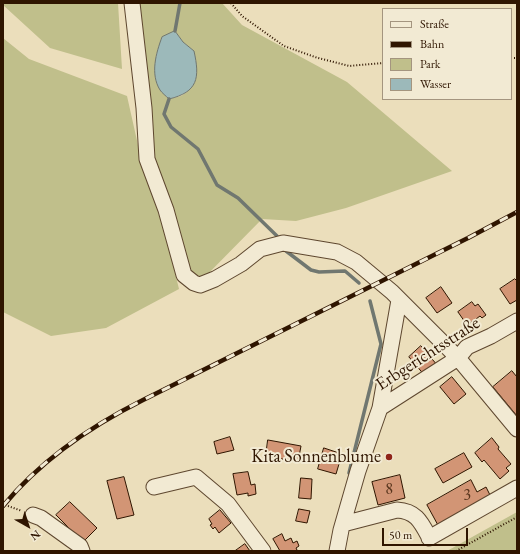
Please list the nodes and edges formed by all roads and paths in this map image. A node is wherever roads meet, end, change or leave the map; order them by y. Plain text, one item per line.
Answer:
1 (132, 3) edge
2 (231, 3) edge
3 (382, 63) edge
4 (396, 296) junction
5 (517, 321) edge
6 (458, 358) junction
7 (380, 408) junction
8 (517, 430) edge
9 (154, 487) dead end
10 (517, 488) edge
11 (3, 503) edge
12 (33, 515) joint
13 (517, 517) edge
14 (343, 524) junction
15 (82, 551) edge
16 (263, 551) edge
17 (337, 551) edge
18 (456, 551) edge

1 - 4 street
2 - 3 path
4 - 6 street
4 - 7 street, Erbgerichtsstraße
5 - 6 street, Erbgerichtsstraße
6 - 7 street, Erbgerichtsstraße
6 - 8 street
7 - 14 street, Erbgerichtsstraße
9 - 16 street
10 - 14 street
11 - 12 path
12 - 15 street
13 - 18 path
14 - 17 street, Erbgerichtsstraße

